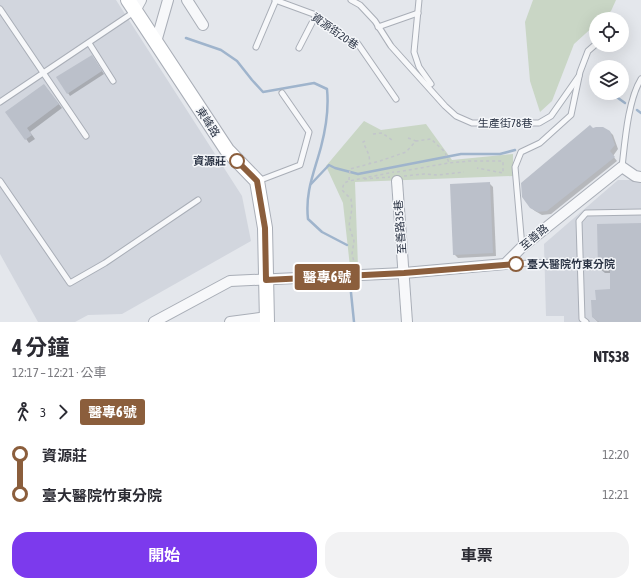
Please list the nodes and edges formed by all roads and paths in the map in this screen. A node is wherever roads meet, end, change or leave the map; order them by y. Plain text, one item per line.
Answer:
1 (168, 0) edge
2 (187, 0) edge
3 (276, 0) edge
4 (351, 0) edge
5 (419, 0) edge
6 (135, 4) edge
7 (0, 10) edge
8 (418, 13) junction
9 (316, 15) junction
10 (203, 25) dead end
11 (378, 27) junction
12 (156, 42) junction
13 (89, 43) junction
14 (256, 47) dead end
15 (299, 48) dead end
16 (589, 50) edge
17 (43, 74) junction
18 (580, 74) junction
19 (641, 79) edge
20 (113, 81) dead end
21 (431, 84) dead end
22 (282, 93) dead end
23 (396, 100) dead end
24 (0, 102) edge
25 (373, 134) dead end
26 (86, 136) dead end
27 (408, 138) dead end
28 (392, 140) dead end
29 (365, 141) dead end
30 (416, 141) junction
31 (448, 163) dead end
32 (370, 164) junction
33 (622, 166) junction
34 (477, 168) dead end
35 (464, 172) dead end
36 (503, 173) dead end
37 (641, 177) edge
38 (397, 178) junction
39 (0, 181) edge
40 (257, 181) junction
41 (198, 200) dead end
42 (641, 212) edge
43 (522, 247) junction
44 (581, 261) junction
45 (505, 264) junction
46 (404, 273) junction
47 (266, 280) junction
48 (172, 312) junction
49 (267, 319) edge
50 (154, 322) edge
51 (177, 322) edge
52 (230, 322) edge
53 (407, 322) edge
54 (586, 322) edge

1 - 12 street
2 - 10 street
3 - 9 lane, 資源街20巷
3 - 14 lane
4 - 11 lane, 生產街78巷
5 - 8 lane
6 - 12 main road, 東峰路
6 - 13 lane
7 - 17 lane
8 - 11 lane
8 - 21 lane
9 - 15 lane
9 - 23 lane, 資源街20巷
11 - 18 lane, 生產街78巷
12 - 40 main road, 東峰路
13 - 17 lane
13 - 20 lane
16 - 18 lane
17 - 24 lane
17 - 26 lane
18 - 43 lane
19 - 33 lane
22 - 40 lane
25 - 28 path
27 - 30 path
29 - 32 path
30 - 31 path
30 - 32 path
32 - 38 path
33 - 37 street
33 - 43 street, 至善路
34 - 36 path
35 - 38 path
38 - 46 street, 至善路35巷
39 - 41 lane
40 - 47 main road
42 - 44 lane
43 - 45 street, 至善路
44 - 45 lane
44 - 54 lane
45 - 46 street
46 - 47 street
46 - 53 street, 至善路35巷
47 - 48 street
47 - 49 main road
48 - 50 street
48 - 51 street
49 - 52 street

